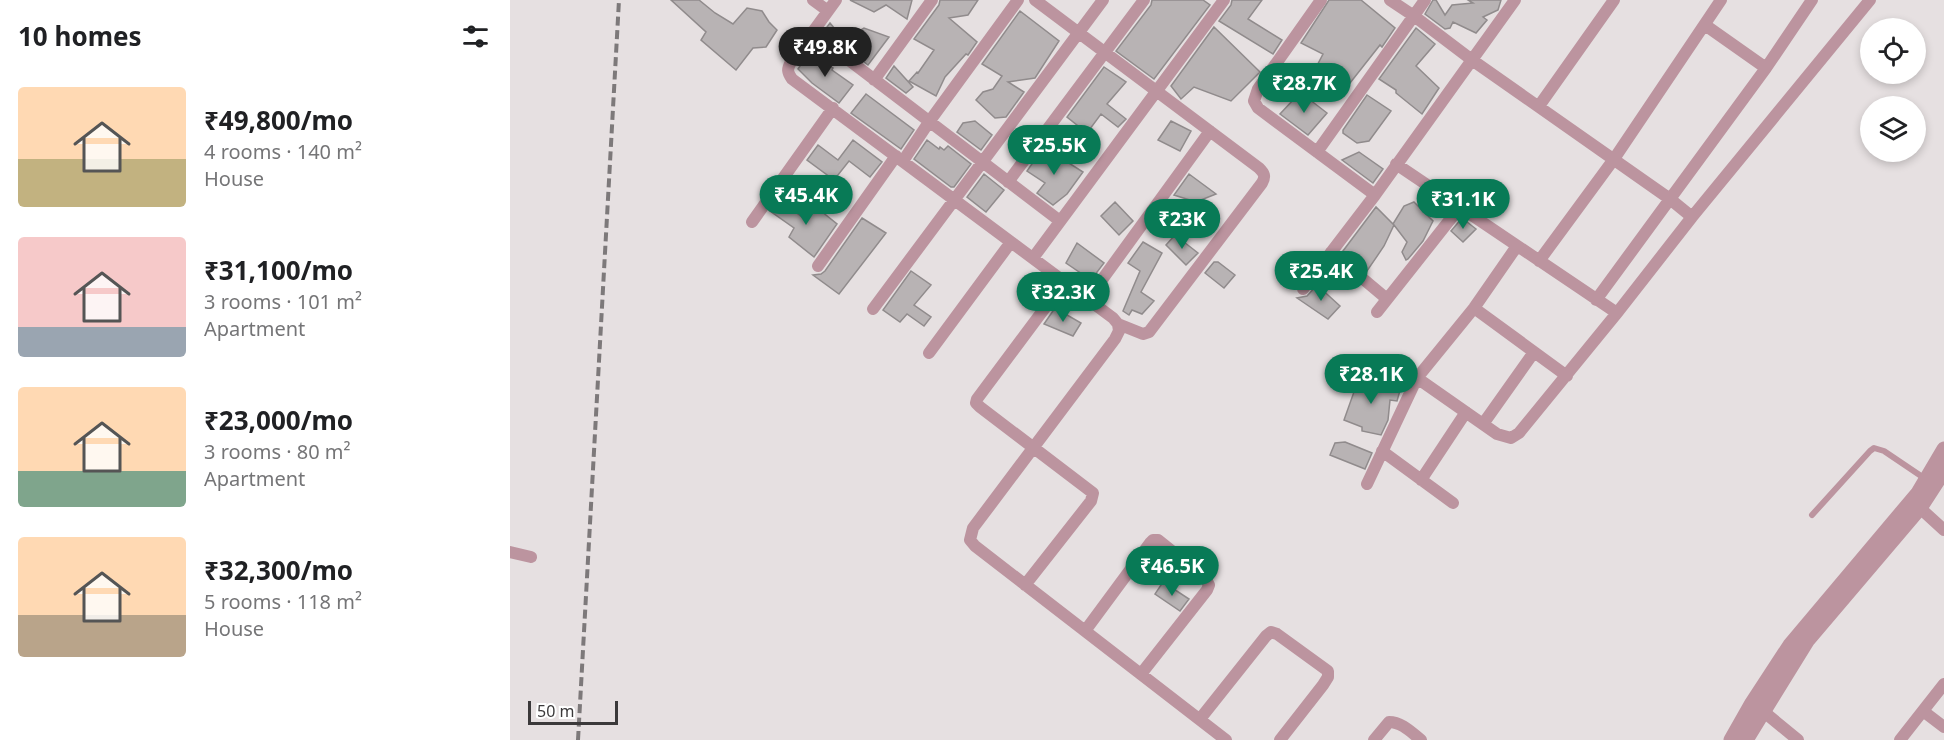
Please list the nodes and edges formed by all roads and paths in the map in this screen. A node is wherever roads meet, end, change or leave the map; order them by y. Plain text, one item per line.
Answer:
1 (813, 0) edge
2 (836, 0) edge
3 (932, 0) edge
4 (1018, 0) edge
5 (1035, 0) edge
6 (1103, 0) edge
7 (1144, 0) edge
8 (1224, 0) edge
9 (1321, 0) edge
10 (1390, 0) edge
11 (1425, 0) edge
12 (1515, 0) edge
13 (1614, 0) edge
14 (1721, 0) edge
15 (1812, 0) edge
16 (1870, 0) edge
17 (828, 11) junction
18 (1414, 16) junction
19 (1705, 25) junction
20 (812, 32) junction
21 (1080, 33) junction
22 (1106, 53) junction
23 (1472, 60) junction
24 (1766, 68) junction
25 (874, 80) junction
26 (1157, 91) junction
27 (1539, 106) junction
28 (832, 108) junction
29 (929, 122) junction
30 (1210, 131) junction
31 (1317, 152) junction
32 (900, 159) junction
33 (1614, 159) junction
34 (983, 163) junction
35 (1396, 164) junction
36 (1008, 182) junction
37 (1375, 195) junction
38 (1670, 199) junction
39 (956, 200) junction
40 (1460, 207) junction
41 (1692, 217) junction
42 (1060, 221) junction
43 (752, 222) dead end
44 (1011, 242) junction
45 (1517, 246) junction
46 (1331, 252) junction
47 (1033, 258) junction
48 (1539, 261) junction
49 (818, 266) dead end
50 (1065, 281) junction
51 (1303, 289) dead end
52 (1387, 298) junction
53 (1088, 299) junction
54 (1596, 300) junction
55 (1474, 308) junction
56 (873, 309) dead end
57 (1377, 312) dead end
58 (1617, 313) junction
59 (1118, 324) junction
60 (1534, 352) junction
61 (929, 353) dead end
62 (1567, 376) junction
63 (1418, 378) junction
64 (1466, 412) junction
65 (1483, 424) junction
66 (1034, 447) junction
67 (1944, 448) edge
68 (1382, 451) junction
69 (1944, 471) edge
70 (1421, 480) junction
71 (1930, 482) junction
72 (1367, 484) dead end
73 (1453, 503) dead end
74 (1920, 508) junction
75 (1812, 515) dead end
76 (1944, 530) edge
77 (510, 552) edge
78 (531, 558) dead end
79 (1026, 585) junction
80 (1085, 631) junction
81 (1141, 674) junction
82 (1944, 684) edge
83 (1758, 707) junction
84 (1923, 711) junction
85 (1200, 719) junction
86 (1944, 727) edge
87 (1226, 740) edge
88 (1280, 740) edge
89 (1374, 740) edge
90 (1421, 740) edge
91 (1731, 740) edge
92 (1746, 740) edge
93 (1798, 740) edge
94 (1900, 740) edge

1 - 17 street
2 - 17 street
3 - 25 street
4 - 29 street
5 - 21 street
6 - 21 street
7 - 22 street
8 - 26 street
9 - 31 street
10 - 18 street
11 - 18 street
12 - 23 street
13 - 27 street
14 - 19 street
15 - 24 street
16 - 41 street
17 - 20 street
18 - 23 street
18 - 31 street
19 - 24 street
19 - 33 street
20 - 25 street
20 - 28 street
21 - 22 street
21 - 34 street
22 - 26 street
22 - 36 street
23 - 27 street
23 - 35 street
24 - 38 street
25 - 29 street
26 - 30 street
26 - 42 street
27 - 33 street
28 - 32 street
28 - 43 street
29 - 32 street
29 - 34 street
30 - 53 street
30 - 59 street
31 - 37 street
32 - 39 street
32 - 49 street
33 - 38 street
33 - 48 street
34 - 36 street
34 - 39 street
35 - 37 street
35 - 40 street
36 - 42 street
37 - 46 street
38 - 41 street
38 - 54 street
39 - 44 street
39 - 56 street
40 - 45 street
40 - 52 street
41 - 58 street
42 - 47 street
44 - 47 street
44 - 61 street
45 - 48 street
45 - 55 street
46 - 51 street
46 - 52 street
47 - 50 street
48 - 54 street
50 - 53 street
50 - 66 street
52 - 57 street
53 - 59 street
54 - 58 street
55 - 60 street
55 - 63 street
58 - 62 street
59 - 66 street
60 - 62 street
60 - 65 street
62 - 65 street
63 - 64 street
63 - 68 street
64 - 65 street
64 - 70 street
66 - 79 street
66 - 79 street
67 - 71 street
68 - 70 street
68 - 72 street
69 - 71 street
70 - 73 street
71 - 74 street
71 - 75 lane
71 - 83 street
74 - 76 street
74 - 83 street
77 - 78 street
79 - 80 street
80 - 81 street
80 - 81 street
81 - 85 street
82 - 84 street
83 - 91 street
83 - 92 street
83 - 93 street
84 - 86 street
84 - 94 street
85 - 87 street
85 - 88 street
89 - 90 street

